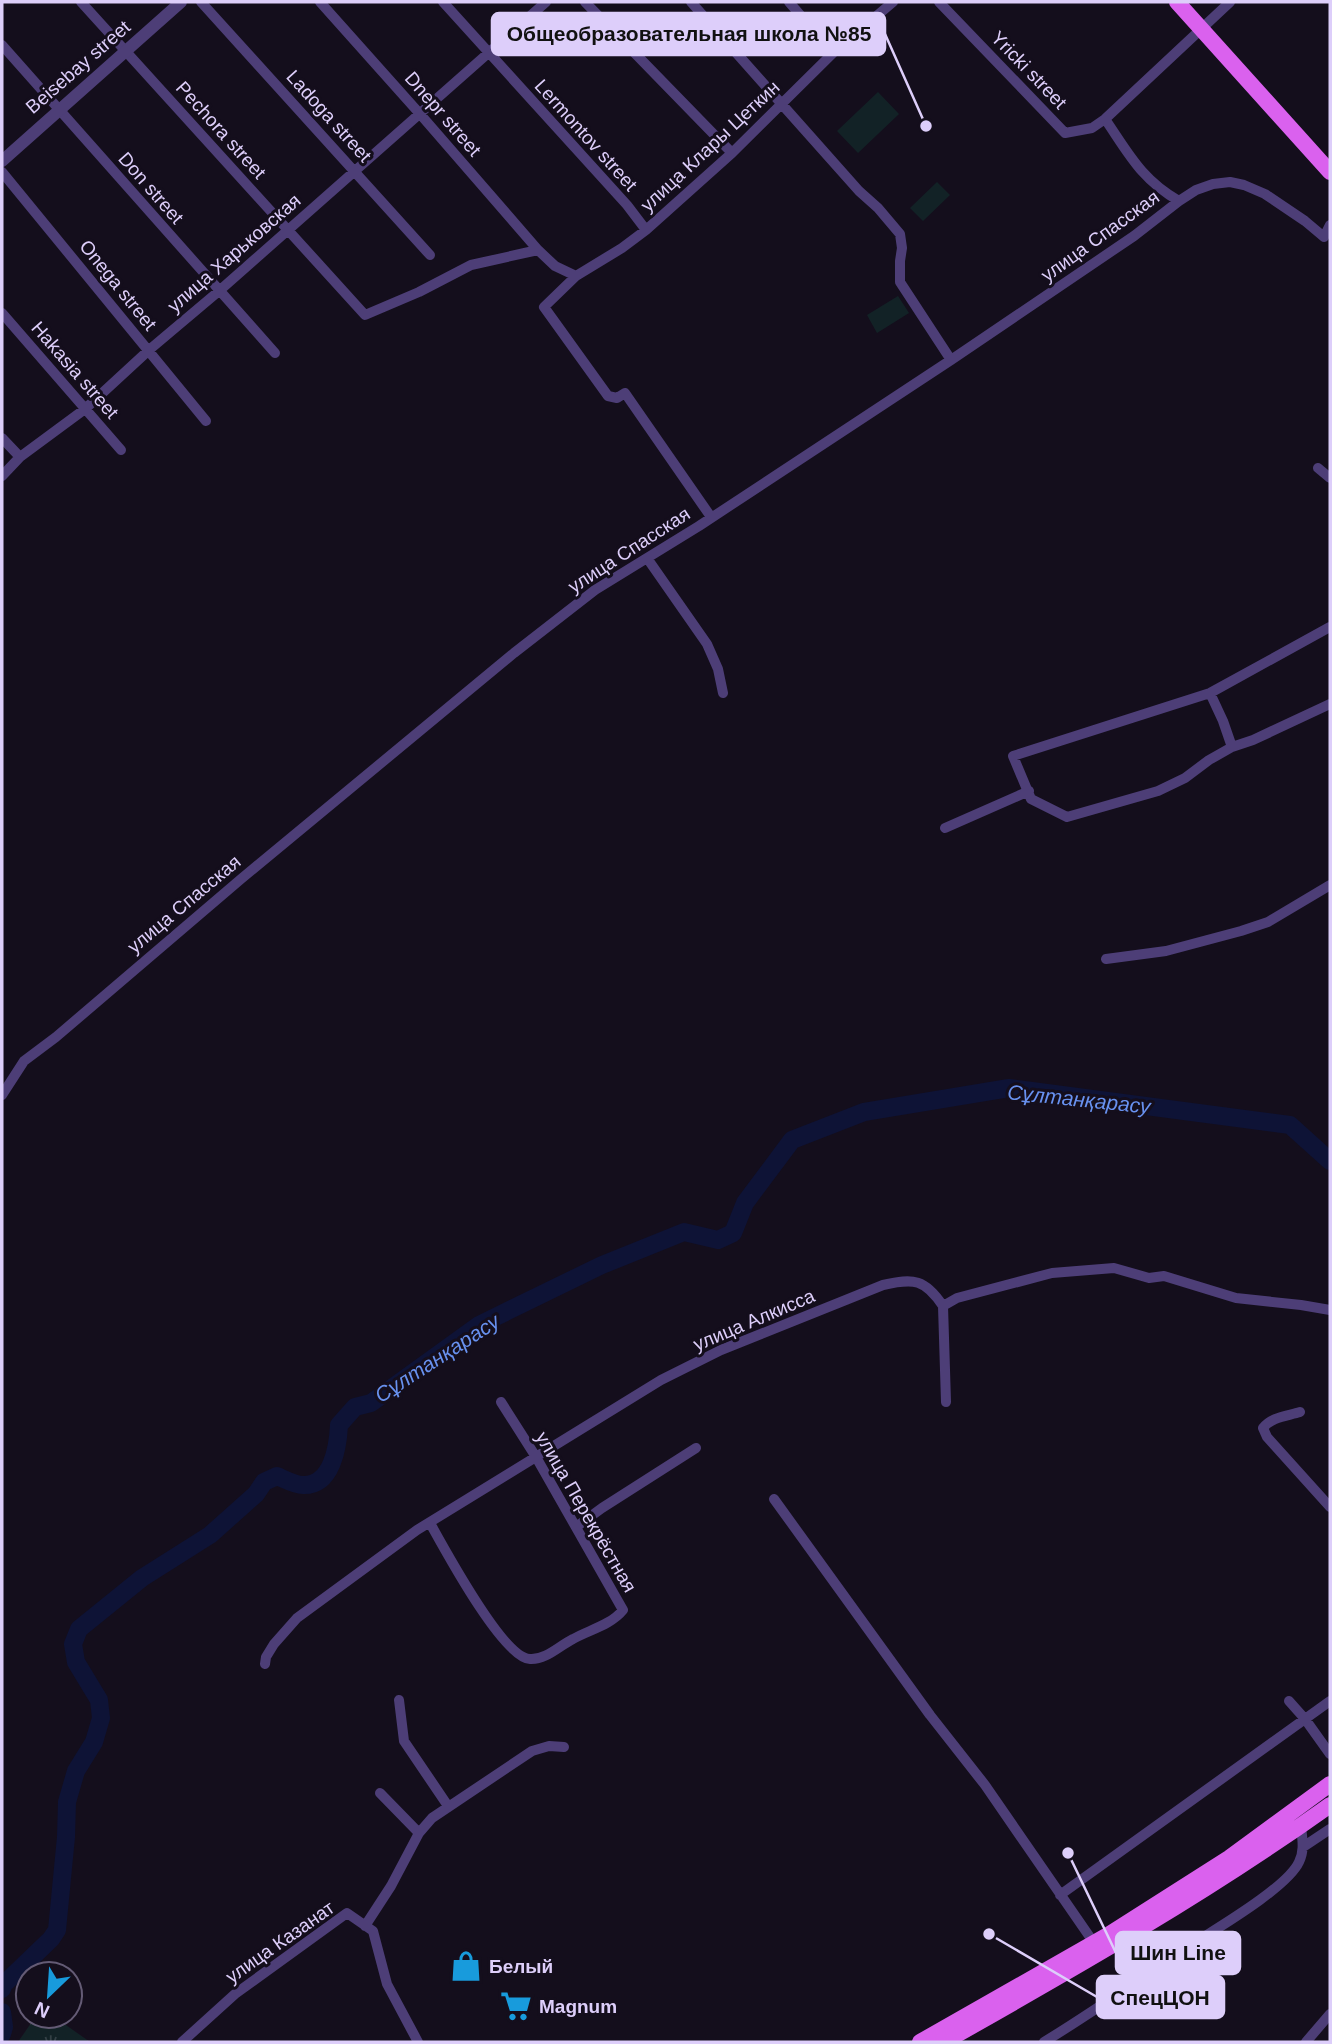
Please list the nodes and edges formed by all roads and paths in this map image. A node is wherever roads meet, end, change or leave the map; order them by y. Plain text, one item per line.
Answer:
1 (81, 2) edge
2 (181, 2) edge
3 (201, 2) edge
4 (320, 2) edge
5 (443, 2) edge
6 (545, 2) edge
7 (585, 2) edge
8 (691, 2) edge
9 (789, 2) edge
10 (893, 2) edge
11 (939, 2) edge
12 (1177, 2) edge
13 (1230, 2) edge
14 (1201, 30) junction
15 (2, 46) edge
16 (126, 50) junction
17 (833, 53) junction
18 (489, 54) junction
19 (783, 104) junction
20 (58, 109) junction
21 (420, 114) junction
22 (1105, 119) junction
23 (732, 153) junction
24 (2, 161) edge
25 (354, 170) junction
26 (2, 172) edge
27 (1330, 172) edge
28 (1179, 201) junction
29 (1330, 225) edge
30 (287, 230) junction
31 (646, 230) junction
32 (1327, 239) edge
33 (538, 250) junction
34 (430, 255) dead end
35 (576, 276) junction
36 (219, 291) junction
37 (2, 313) edge
38 (149, 350) junction
39 (275, 353) dead end
40 (951, 360) junction
41 (85, 409) junction
42 (205, 421) dead end
43 (2, 438) edge
44 (121, 450) dead end
45 (20, 457) junction
46 (1318, 468) dead end
47 (2, 477) edge
48 (1330, 478) edge
49 (710, 517) junction
50 (647, 558) junction
51 (1330, 627) edge
52 (723, 693) dead end
53 (1210, 693) junction
54 (1330, 704) edge
55 (1232, 747) junction
56 (1029, 791) junction
57 (945, 828) dead end
58 (1330, 885) edge
59 (1105, 959) dead end
60 (2, 1095) edge
61 (943, 1306) junction
62 (1330, 1310) edge
63 (500, 1402) dead end
64 (946, 1402) dead end
65 (1300, 1412) dead end
66 (696, 1448) dead end
67 (536, 1457) junction
68 (774, 1499) dead end
69 (1330, 1507) edge
70 (430, 1523) junction
71 (576, 1527) junction
72 (265, 1664) dead end
73 (399, 1700) dead end
74 (1289, 1701) dead end
75 (1330, 1701) edge
76 (1305, 1719) junction
77 (564, 1747) dead end
78 (1330, 1754) edge
79 (1330, 1784) edge
80 (380, 1793) dead end
81 (1330, 1805) edge
82 (448, 1806) junction
83 (1301, 1825) junction
84 (1330, 1829) edge
85 (419, 1833) junction
86 (1303, 1847) junction
87 (1251, 1850) junction
88 (1060, 1895) junction
89 (365, 1926) junction
90 (1094, 1943) junction
91 (1330, 2014) edge
92 (182, 2042) edge
93 (418, 2042) edge
94 (920, 2042) edge
95 (944, 2042) edge
96 (1044, 2042) edge
97 (1306, 2042) edge

1 - 16 street, Pechora street
2 - 16 street, Beisebay street
3 - 25 street, Ladoga street
4 - 21 street, Dnepr street
5 - 18 street, Lermontov street
6 - 18 street, улица Харьковская
7 - 23 street
8 - 19 street
9 - 17 street
10 - 17 street, улица Клары Цеткин
11 - 22 street, Yricki street
12 - 14 main road
13 - 14 street
14 - 22 street
14 - 27 main road
15 - 20 street, Don street
16 - 20 street, Beisebay street
16 - 30 street, Pechora street
17 - 19 street, улица Клары Цеткин
18 - 21 street, улица Харьковская
18 - 31 street, Lermontov street
19 - 23 street, улица Клары Цеткин
19 - 40 street
20 - 24 street, Beisebay street
20 - 36 street, Don street
21 - 25 street, улица Харьковская
21 - 33 street, Dnepr street
22 - 28 street
23 - 31 street, улица Клары Цеткин
25 - 30 street, улица Харьковская
25 - 34 street, Ladoga street
26 - 38 street, Onega street
28 - 32 street, улица Спасская
28 - 40 street, улица Спасская
29 - 32 street, улица Спасская
30 - 33 street, Pechora street
30 - 36 street, улица Харьковская
31 - 35 street, улица Клары Цеткин
33 - 35 street, Dnepr street
35 - 49 street, улица Клары Цеткин
36 - 38 street, улица Харьковская
36 - 39 street, Don street
37 - 41 street, Hakasia street
38 - 41 street, улица Харьковская
38 - 42 street, Onega street
40 - 49 street, улица Спасская
41 - 44 street, Hakasia street
41 - 45 street, улица Харьковская
43 - 45 street
45 - 47 street, улица Харьковская
46 - 48 street
49 - 50 street, улица Спасская
50 - 52 street
50 - 60 street, улица Спасская
51 - 53 street
53 - 55 street
53 - 56 street
54 - 55 street
55 - 56 street
56 - 57 street
58 - 59 street
61 - 62 street
61 - 64 street
61 - 67 street, улица Алкисса
63 - 67 street, улица Перекрёстная
65 - 69 street
66 - 71 street
67 - 70 street, улица Алкисса
67 - 71 street, улица Перекрёстная
68 - 88 street
70 - 71 street, улица Перекрёстная
70 - 72 street, улица Алкисса
73 - 82 street
74 - 76 street
75 - 76 street
76 - 78 street
76 - 88 street
77 - 82 street
79 - 87 main road
80 - 85 street
81 - 83 main road
82 - 85 street
83 - 86 street
83 - 87 main road
84 - 86 street
85 - 89 street
86 - 96 street
87 - 90 main road
87 - 95 main road
88 - 90 street
89 - 92 street, улица Казанат
89 - 93 street, улица Казанат
90 - 94 main road
91 - 97 street

